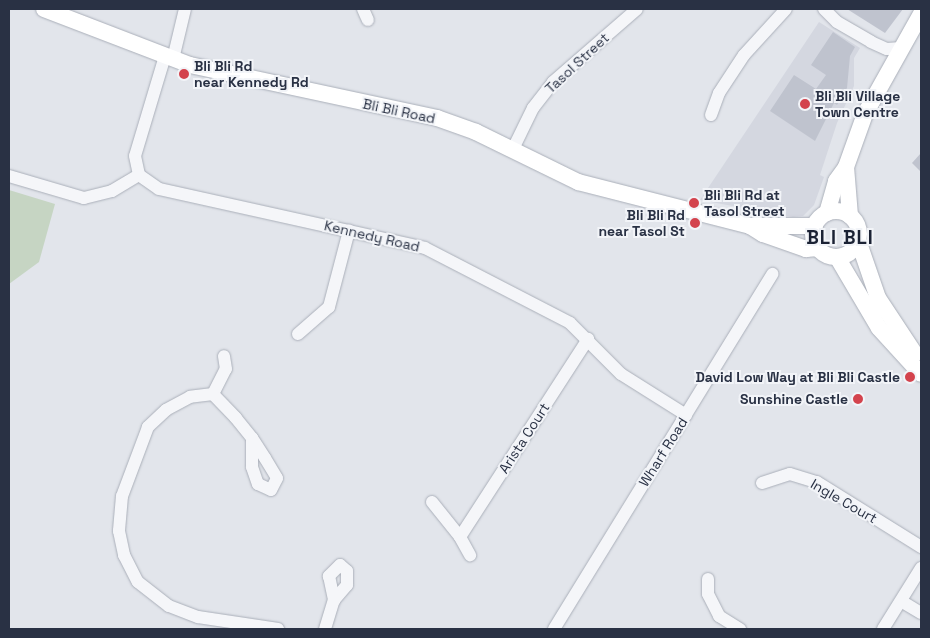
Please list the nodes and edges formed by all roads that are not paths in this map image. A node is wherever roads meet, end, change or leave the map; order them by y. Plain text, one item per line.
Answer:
1 (44, 9) edge
2 (185, 9) edge
3 (637, 9) edge
4 (786, 9) edge
5 (824, 9) edge
6 (921, 14) edge
7 (901, 48) junction
8 (169, 57) junction
9 (711, 115) dead end
10 (512, 151) junction
11 (846, 167) junction
12 (139, 175) junction
13 (9, 176) edge
14 (827, 214) junction
15 (850, 216) junction
16 (750, 226) junction
17 (815, 226) junction
18 (348, 231) junction
19 (858, 240) junction
20 (818, 248) junction
21 (837, 257) junction
22 (772, 274) dead end
23 (298, 334) dead end
24 (588, 339) junction
25 (224, 356) dead end
26 (921, 361) edge
27 (921, 374) edge
28 (213, 394) junction
29 (686, 414) junction
30 (252, 438) dead end
31 (762, 483) dead end
32 (432, 502) dead end
33 (460, 537) junction
34 (921, 547) edge
35 (470, 555) dead end
36 (921, 568) edge
37 (708, 579) dead end
38 (334, 600) dead end
39 (901, 600) junction
40 (921, 613) edge
41 (224, 625) edge
42 (278, 629) edge
43 (325, 629) edge
44 (554, 629) edge
45 (740, 629) edge
46 (883, 629) edge

1 - 8 main road, Bli Bli Road
2 - 8 street
3 - 10 street, Tasol Street
4 - 9 street
5 - 7 street
6 - 7 main road
7 - 11 main road
8 - 10 main road, Bli Bli Road
8 - 12 street
10 - 16 main road, Bli Bli Road
11 - 14 main road
11 - 15 main road
12 - 13 street
12 - 18 street, Kennedy Road
14 - 15 main road
14 - 17 main road
15 - 19 main road
16 - 17 main road, Bli Bli Road
16 - 20 main road, Bli Bli Road
17 - 20 main road
18 - 23 street
18 - 24 street, Kennedy Road
19 - 21 main road
19 - 26 main road
20 - 21 main road
21 - 27 main road
22 - 29 street, Wharf Road
24 - 29 street, Kennedy Road
24 - 33 street, Arista Court
25 - 28 street
28 - 30 street
28 - 41 street
29 - 44 street, Wharf Road
31 - 34 street, Ingle Court
32 - 33 street
33 - 35 street
36 - 39 street
37 - 45 street
38 - 43 street
39 - 40 street
39 - 46 street
41 - 42 street

